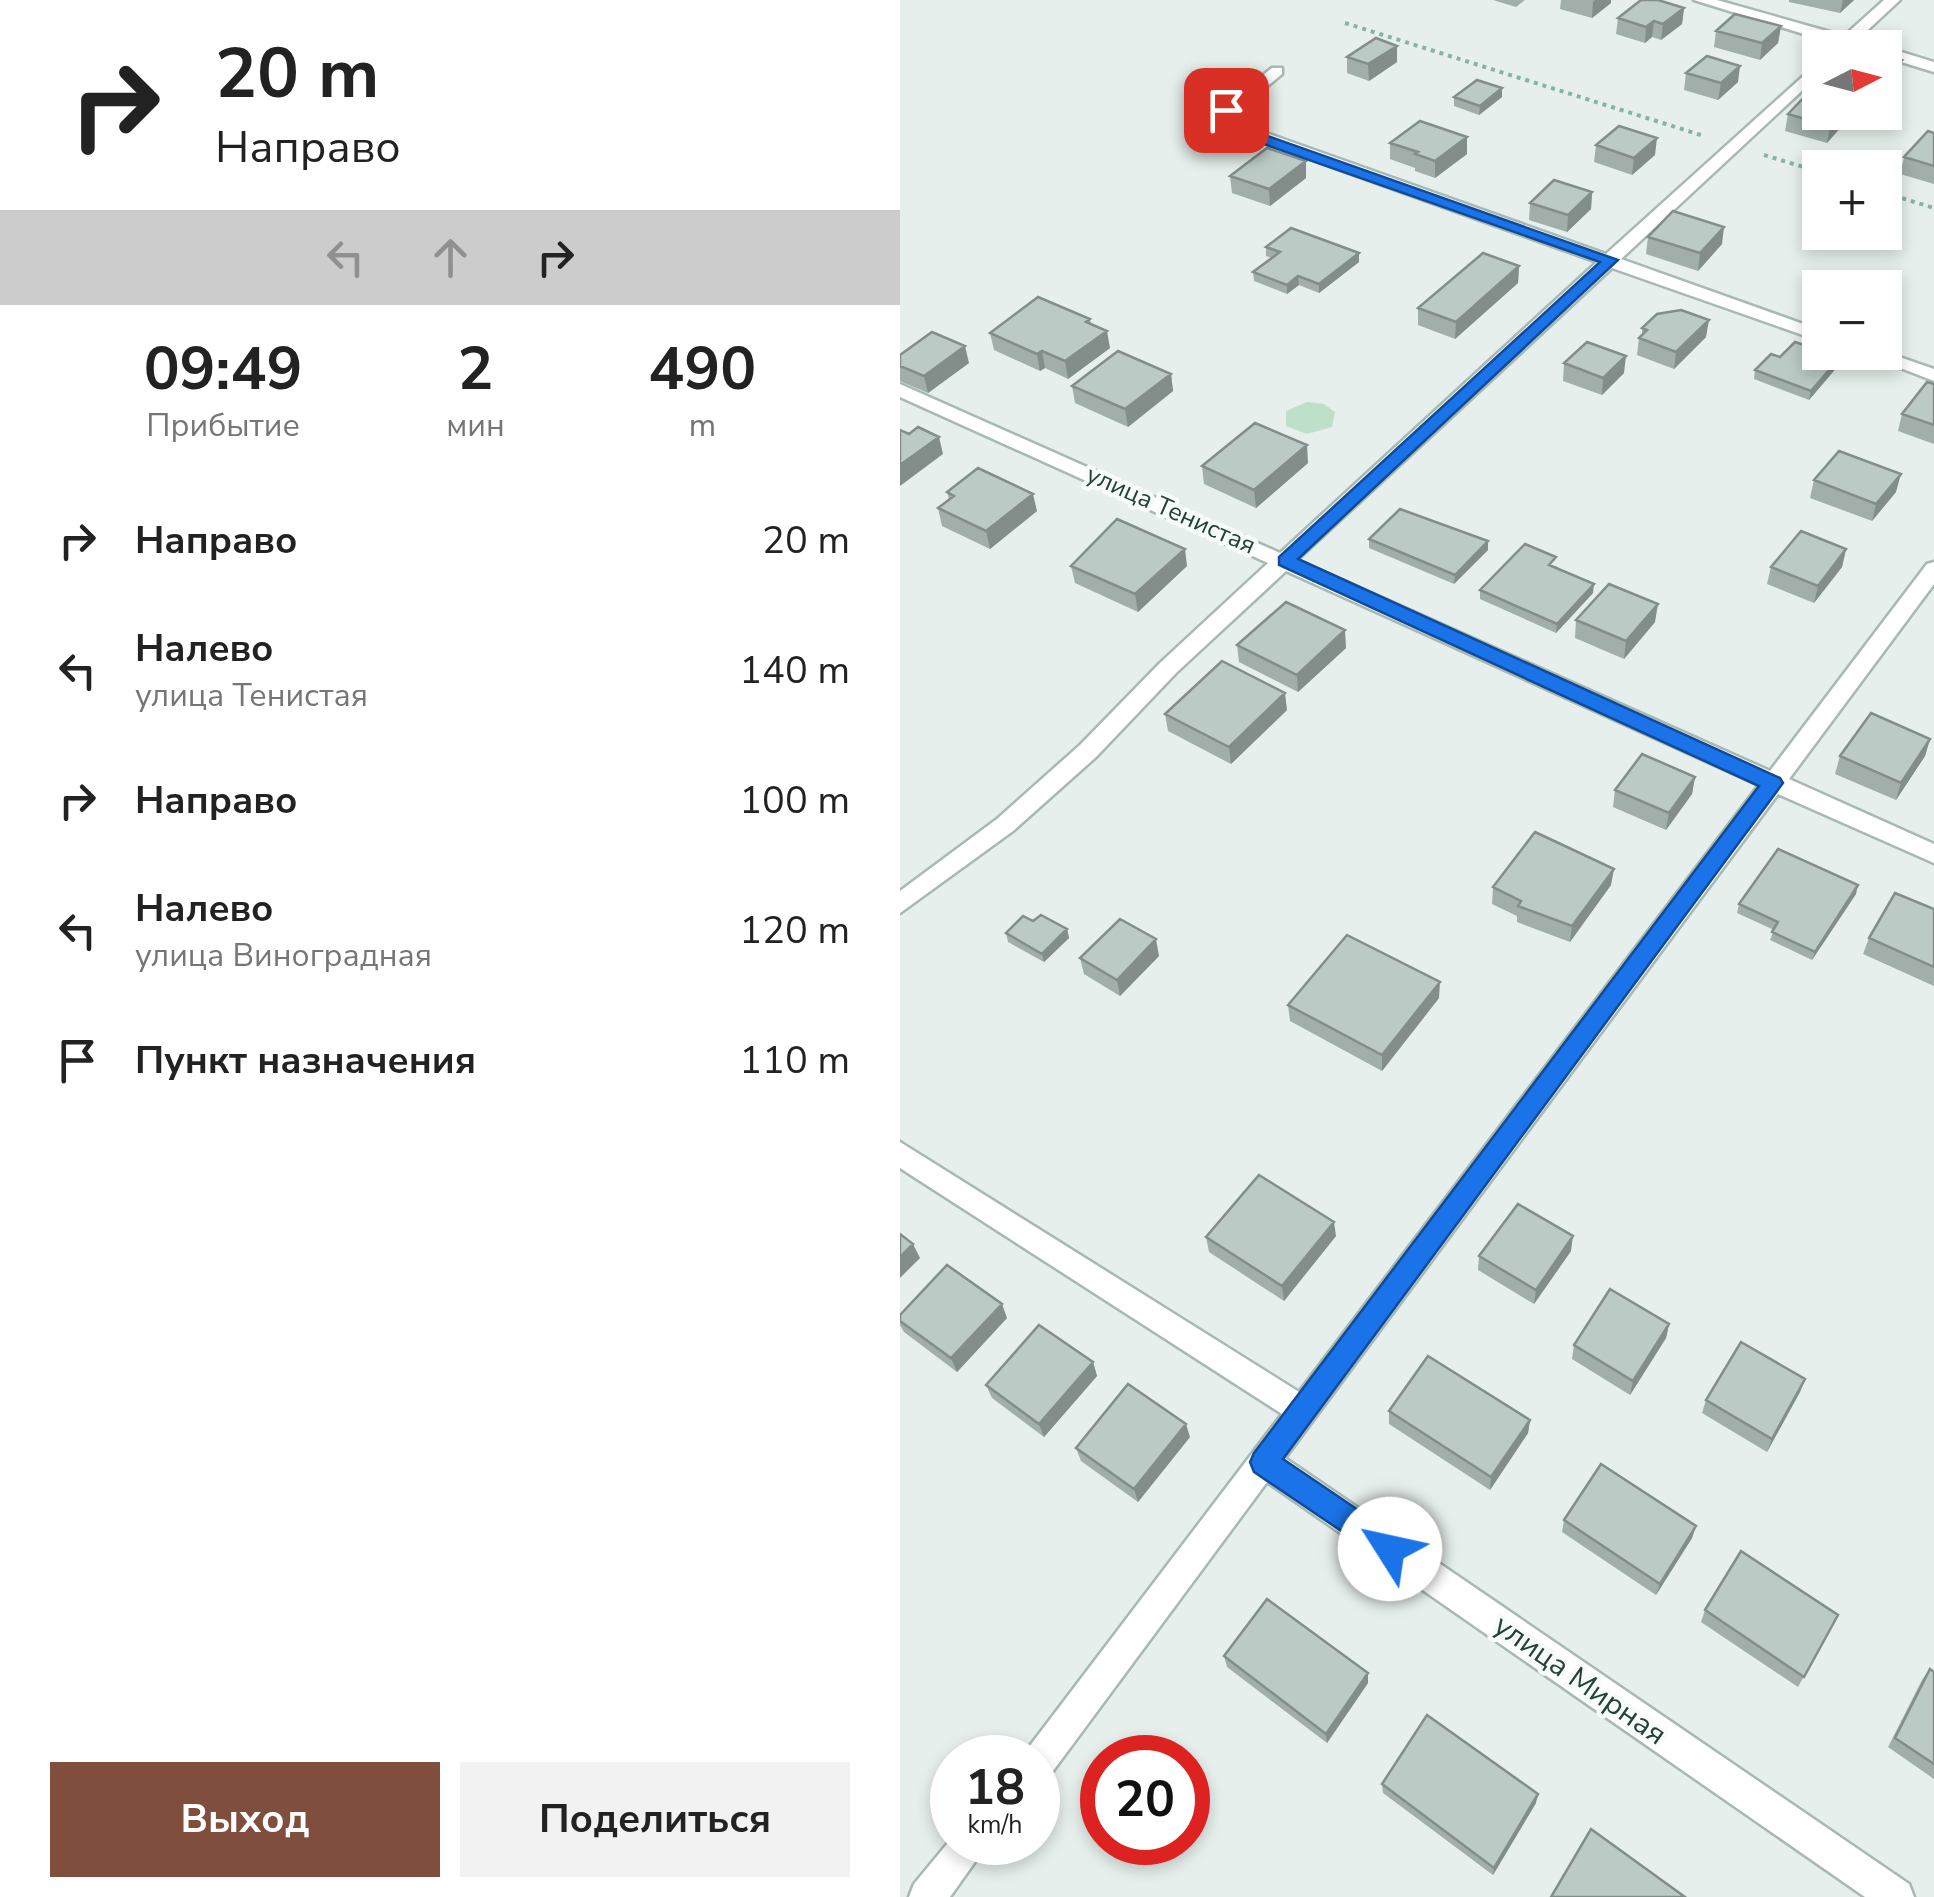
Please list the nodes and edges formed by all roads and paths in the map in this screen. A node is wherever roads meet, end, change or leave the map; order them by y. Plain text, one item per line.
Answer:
1 (1701, 0) edge
2 (1893, 0) edge
3 (1345, 24) dead end
4 (1859, 30) edge
5 (1802, 31) edge
6 (1902, 57) edge
7 (1934, 67) edge
8 (1277, 71) dead end
9 (1802, 83) edge
10 (1735, 146) junction
11 (1802, 166) edge
12 (1902, 198) edge
13 (1934, 208) edge
14 (1610, 260) junction
15 (1802, 329) edge
16 (1902, 364) edge
17 (1934, 375) edge
18 (900, 390) edge
19 (1286, 561) junction
20 (1934, 568) edge
21 (1772, 783) junction
22 (1934, 854) edge
23 (900, 904) edge
24 (900, 1154) edge
25 (1303, 1411) junction
26 (1264, 1462) junction
27 (1058, 1735) edge
28 (953, 1865) edge
29 (927, 1897) edge
30 (1896, 1897) edge

1 - 5 lane
2 - 4 lane
3 - 10 path
6 - 7 lane
8 - 14 lane
9 - 10 lane
10 - 11 path
10 - 14 lane
12 - 13 path
14 - 15 lane
14 - 19 lane
16 - 17 lane
18 - 19 lane, улица Тенистая
19 - 21 lane, улица Тенистая
19 - 23 lane
20 - 21 lane
21 - 22 lane, улица Тенистая
21 - 25 lane
24 - 25 lane
25 - 26 lane
26 - 27 lane
26 - 30 lane, улица Мирная
28 - 29 lane

